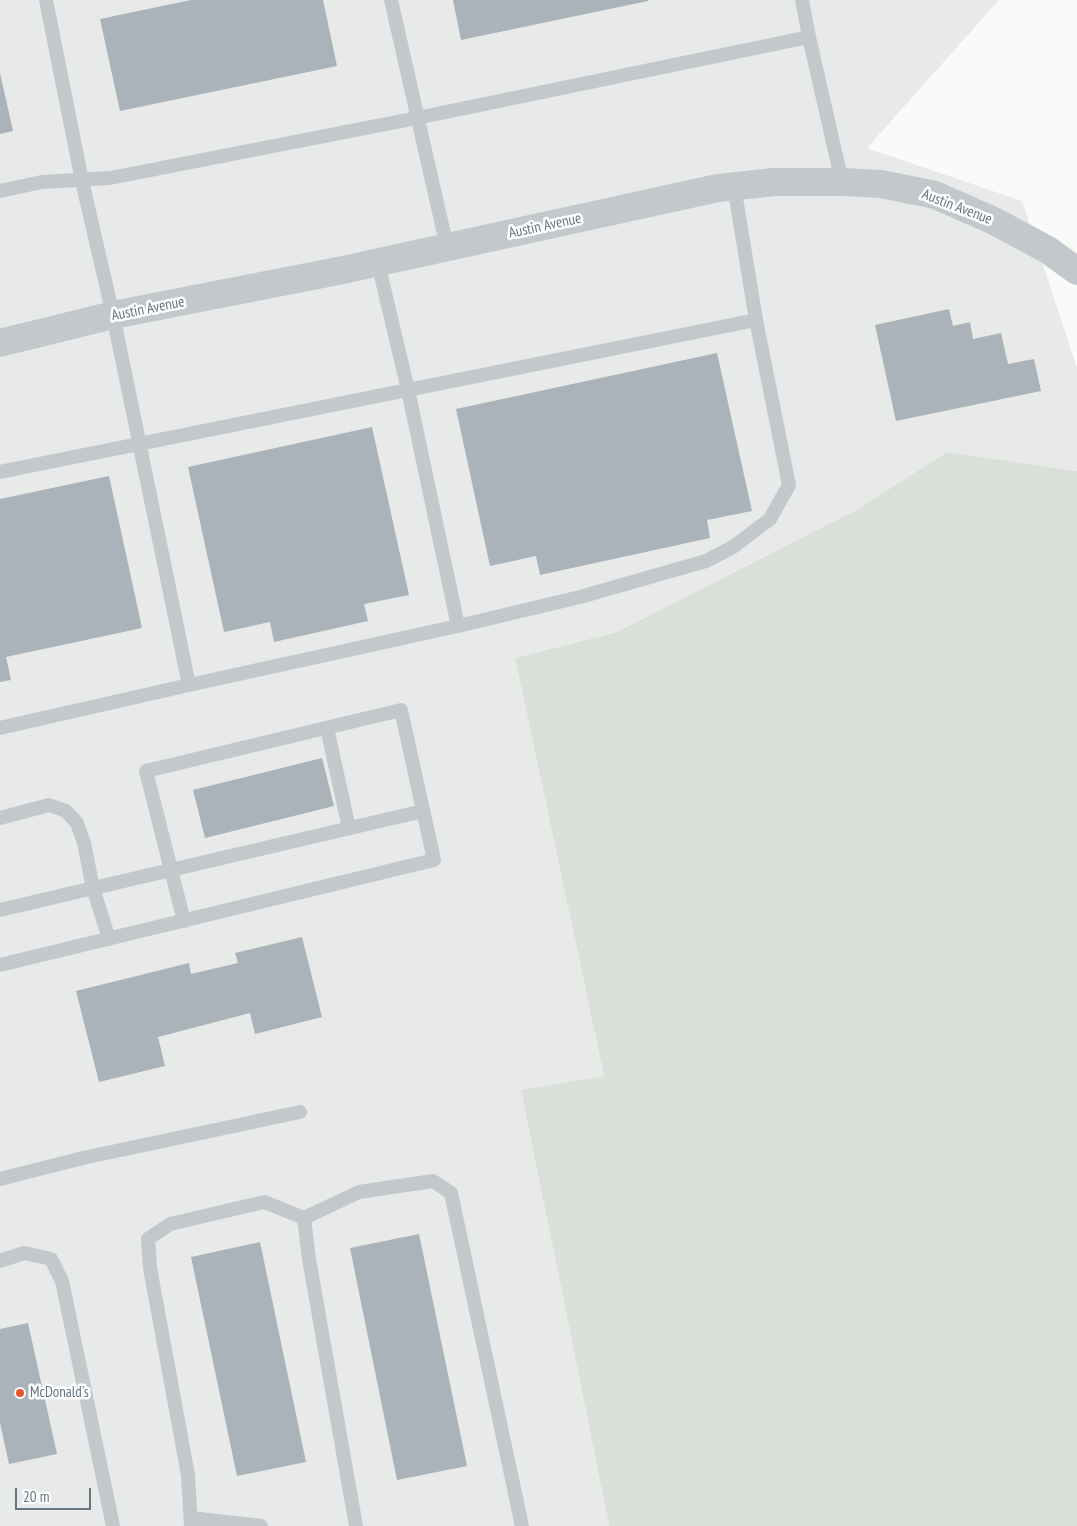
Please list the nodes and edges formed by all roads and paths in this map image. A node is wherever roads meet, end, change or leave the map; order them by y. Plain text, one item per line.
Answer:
1 (46, 0) edge
2 (391, 0) edge
3 (802, 0) edge
4 (809, 37) junction
5 (417, 118) junction
6 (82, 181) junction
7 (842, 182) junction
8 (734, 186) junction
9 (0, 191) edge
10 (447, 248) junction
11 (378, 262) junction
12 (1077, 271) edge
13 (113, 315) junction
14 (756, 320) junction
15 (0, 343) edge
16 (408, 390) junction
17 (139, 444) junction
18 (0, 472) edge
19 (458, 626) junction
20 (189, 686) junction
21 (0, 728) edge
22 (327, 728) junction
23 (423, 811) junction
24 (0, 818) edge
25 (348, 828) junction
26 (170, 869) junction
27 (93, 888) junction
28 (0, 910) edge
29 (184, 921) junction
30 (109, 939) junction
31 (0, 965) edge
32 (300, 1112) dead end
33 (0, 1178) edge
34 (304, 1218) junction
35 (0, 1261) edge
36 (191, 1522) edge
37 (113, 1526) edge
38 (261, 1526) edge
39 (356, 1526) edge
40 (522, 1526) edge

1 - 6 lane
2 - 5 lane
3 - 4 lane
4 - 5 lane
4 - 7 lane
5 - 6 lane
5 - 10 lane
6 - 9 lane
6 - 13 lane
7 - 8 street, Austin Avenue
7 - 12 street, Austin Avenue
8 - 10 street, Austin Avenue
8 - 14 lane
10 - 11 street, Austin Avenue
11 - 13 street, Austin Avenue
11 - 16 lane
13 - 15 street, Austin Avenue
13 - 17 lane
14 - 16 lane
14 - 19 lane
16 - 17 lane
16 - 19 lane
17 - 18 lane
17 - 20 lane
19 - 20 lane
20 - 21 lane
22 - 23 lane
22 - 25 lane
22 - 26 lane
23 - 25 lane
23 - 29 lane
24 - 27 lane
25 - 26 lane
26 - 27 lane
26 - 29 lane
27 - 28 lane
27 - 30 lane
29 - 30 lane
30 - 31 lane
32 - 33 lane
34 - 36 lane
34 - 39 lane
34 - 40 lane
35 - 37 lane
36 - 38 lane

